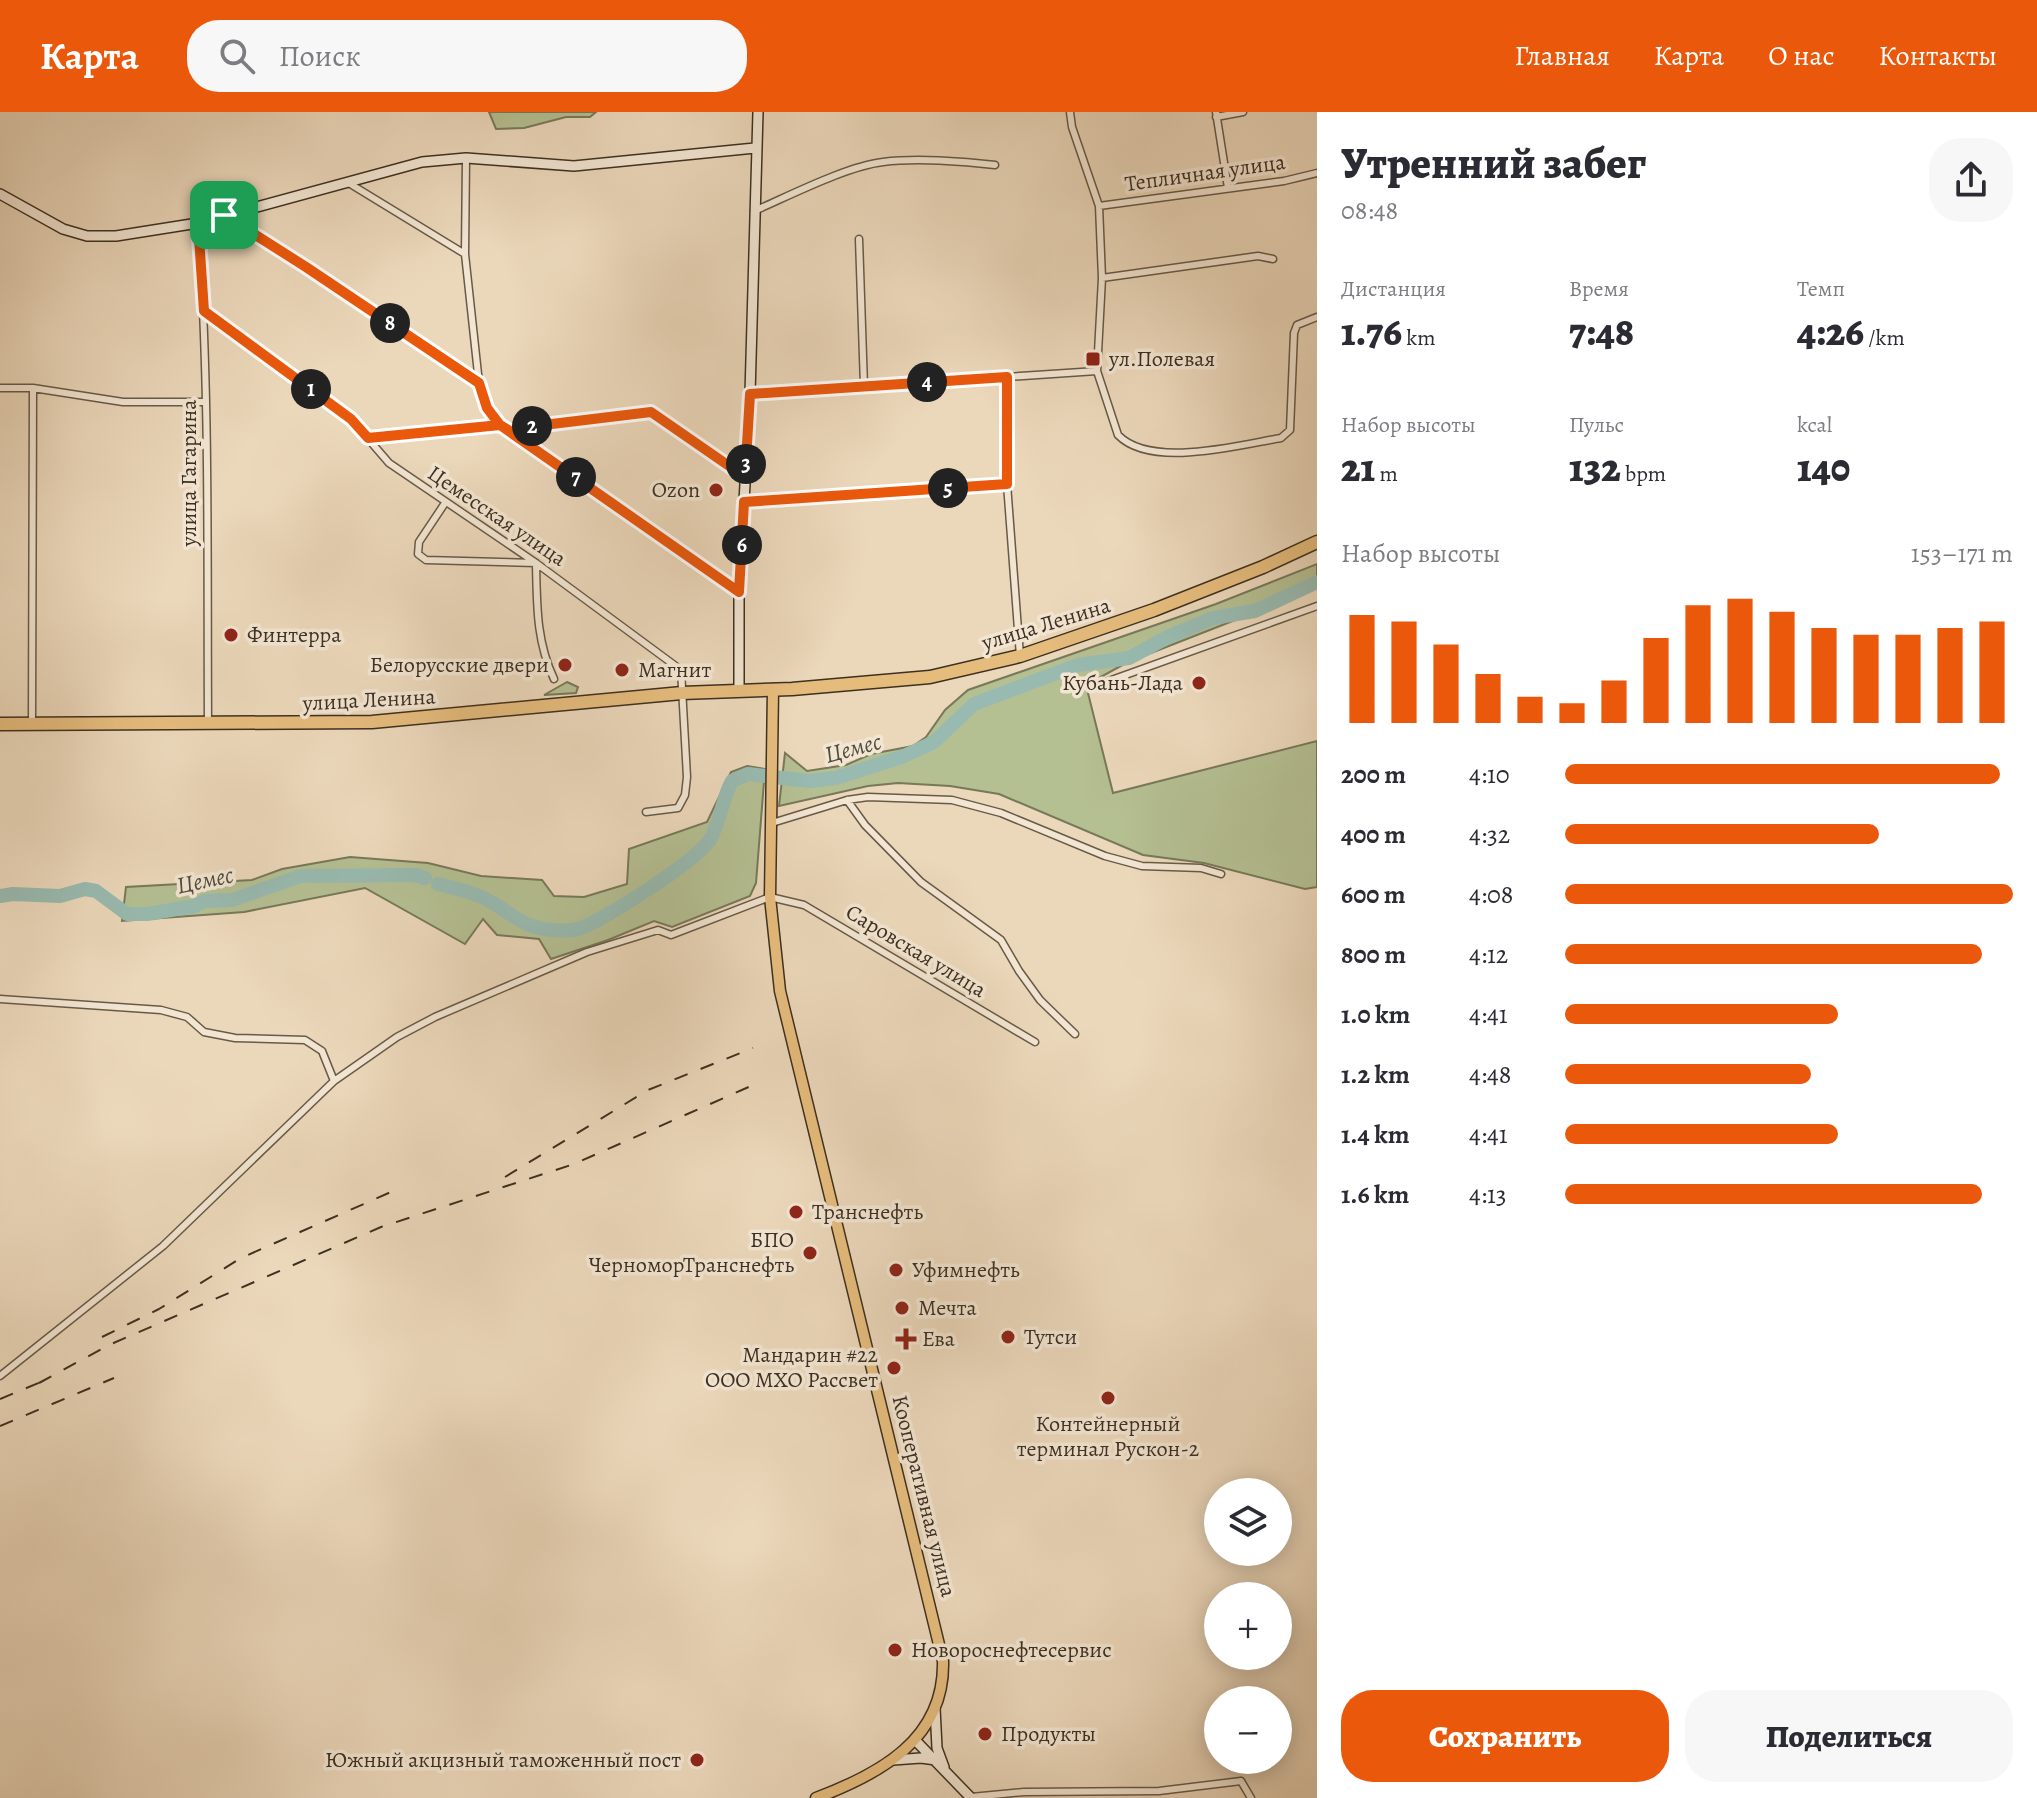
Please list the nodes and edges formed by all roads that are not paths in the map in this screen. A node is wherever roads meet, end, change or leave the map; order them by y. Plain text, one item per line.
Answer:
1 (758, 112) edge
2 (1070, 112) edge
3 (1243, 112) edge
4 (1216, 115) edge
5 (755, 148) junction
6 (466, 158) junction
7 (995, 165) dead end
8 (1317, 173) edge
9 (347, 182) junction
10 (1228, 188) junction
11 (0, 194) edge
12 (1099, 206) junction
13 (754, 211) junction
14 (224, 215) junction
15 (198, 223) junction
16 (859, 239) dead end
17 (465, 254) junction
18 (1273, 259) dead end
19 (1102, 278) junction
20 (204, 311) junction
21 (1317, 317) edge
22 (1097, 371) junction
23 (1007, 377) junction
24 (479, 383) junction
25 (864, 386) junction
26 (0, 388) edge
27 (33, 388) junction
28 (750, 394) junction
29 (206, 402) junction
30 (500, 425) junction
31 (518, 436) junction
32 (368, 438) junction
33 (745, 477) junction
34 (1007, 484) junction
35 (744, 502) junction
36 (445, 503) junction
37 (1317, 542) edge
38 (536, 563) junction
39 (739, 592) junction
40 (1317, 606) edge
41 (1020, 656) junction
42 (554, 679) dead end
43 (1092, 687) dead end
44 (773, 689) junction
45 (739, 691) junction
46 (682, 693) junction
47 (208, 723) junction
48 (0, 724) edge
49 (32, 724) junction
50 (847, 800) junction
51 (646, 812) dead end
52 (772, 823) junction
53 (1221, 874) dead end
54 (773, 898) junction
55 (0, 999) edge
56 (1075, 1034) dead end
57 (1035, 1042) dead end
58 (334, 1081) junction
59 (0, 1376) edge
60 (935, 1708) junction
61 (915, 1740) junction
62 (893, 1760) junction
63 (936, 1760) junction
64 (946, 1770) junction
65 (1160, 1795) edge
66 (1072, 1796) edge
67 (816, 1798) edge
68 (971, 1798) edge
69 (1251, 1798) edge

1 - 5 street
2 - 12 street
3 - 4 street
4 - 10 street
5 - 6 street
5 - 13 street
6 - 9 street
6 - 17 street
7 - 13 street
8 - 10 street, Тепличная улица
9 - 14 street
9 - 17 street
10 - 12 street, Тепличная улица
11 - 15 street
12 - 19 street
13 - 28 street
14 - 15 street
14 - 24 street
15 - 20 street, улица Гагарина
16 - 25 street
17 - 24 street
18 - 19 street
19 - 22 street
20 - 29 street, улица Гагарина
20 - 32 street, Цемесская улица
21 - 22 street
22 - 23 street
23 - 25 street
23 - 34 street
24 - 30 street
25 - 28 street
26 - 27 street
27 - 29 street
27 - 49 street
28 - 33 street
29 - 47 street, улица Гагарина
30 - 31 street
30 - 32 street
31 - 33 street
31 - 39 street
32 - 36 street, Цемесская улица
33 - 35 street
34 - 35 street
34 - 41 street
35 - 39 street
36 - 38 street, Цемесская улица
36 - 38 street
37 - 41 highway, улица Ленина
38 - 42 street
38 - 46 street, Цемесская улица
39 - 45 street
40 - 43 street
41 - 44 highway, улица Ленина
44 - 45 highway, улица Ленина
44 - 52 main road, Кооперативная улица
45 - 46 highway, улица Ленина
46 - 47 highway, улица Ленина
46 - 51 street
47 - 49 highway, улица Ленина
48 - 49 highway, улица Ленина
50 - 52 street
50 - 53 street
50 - 56 street
52 - 54 main road, Кооперативная улица
54 - 57 street, Саровская улица
54 - 58 street
54 - 60 main road, Кооперативная улица
55 - 58 street
58 - 59 street
60 - 61 main road, Кооперативная улица
60 - 64 street
61 - 62 main road, Кооперативная улица
61 - 63 street
62 - 63 street
62 - 67 main road, Кооперативная улица
63 - 64 street
64 - 68 street
65 - 66 street
65 - 69 street
66 - 68 street

